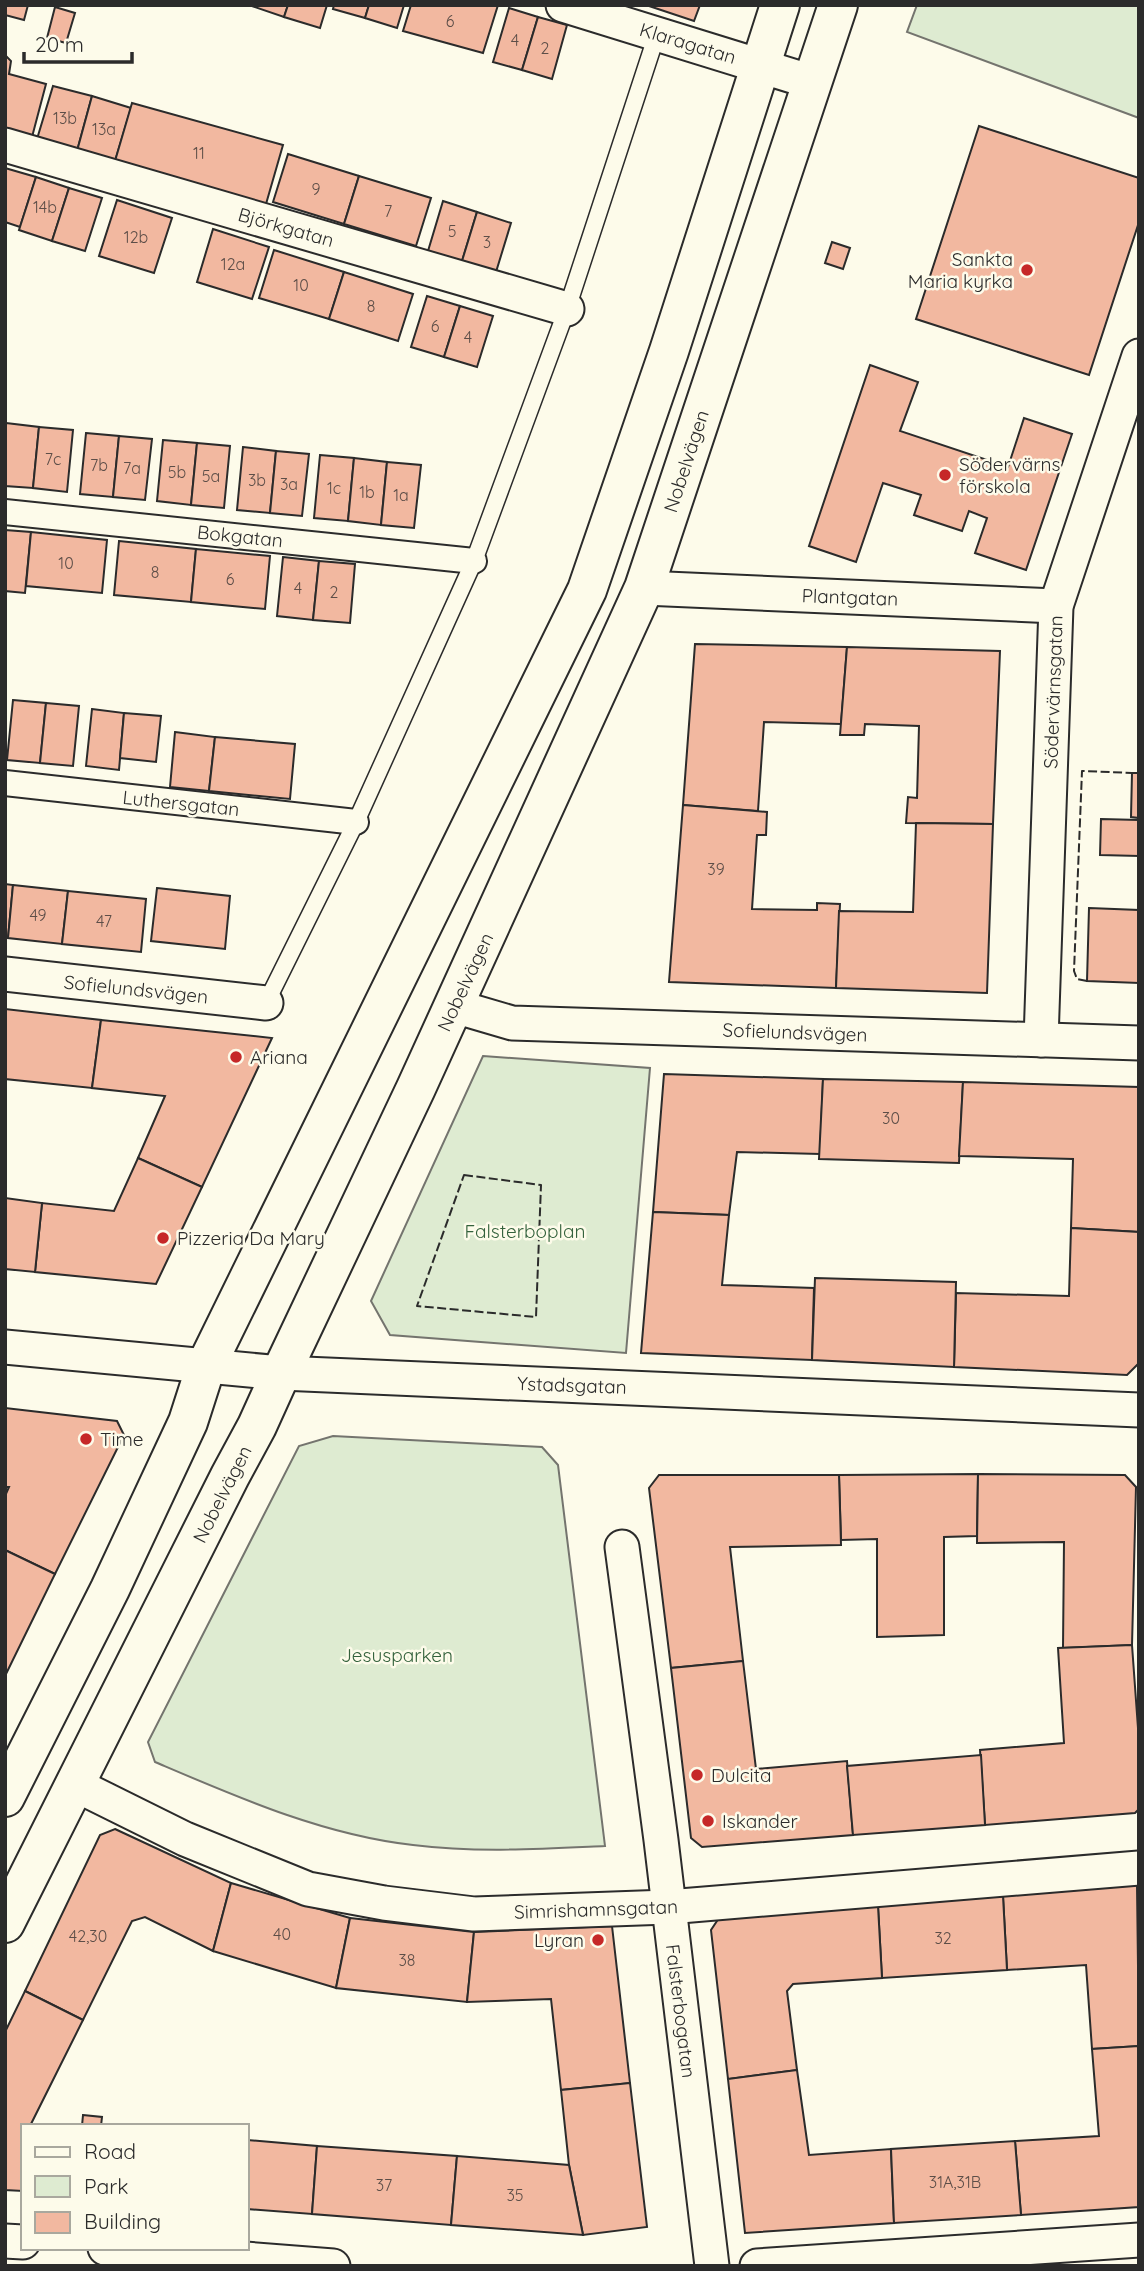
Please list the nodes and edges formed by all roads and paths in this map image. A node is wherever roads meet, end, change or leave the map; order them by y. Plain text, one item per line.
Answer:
1 (563, 5) edge
2 (780, 5) edge
3 (838, 5) edge
4 (657, 34) junction
5 (759, 66) junction
6 (811, 82) junction
7 (5, 145) edge
8 (567, 309) junction
9 (1139, 356) edge
10 (5, 512) edge
11 (474, 561) junction
12 (644, 588) junction
13 (1056, 606) junction
14 (5, 783) edge
15 (356, 822) junction
16 (5, 974) edge
17 (266, 1003) joint
18 (454, 1006) junction
19 (1041, 1040) junction
20 (1139, 1043) edge
21 (5, 1347) edge
22 (206, 1366) junction
23 (281, 1373) junction
24 (1139, 1410) edge
25 (622, 1547) dead end
26 (76, 1785) junction
27 (5, 1797) edge
28 (1139, 1868) edge
29 (668, 1907) junction
30 (5, 1923) edge
31 (1139, 2240) edge
32 (129, 2250) edge
33 (333, 2266) edge
34 (712, 2266) edge
35 (757, 2266) edge

1 - 4 street, Klaragatan
2 - 5 main road
3 - 6 main road, Nobelvägen
4 - 5 street, Klaragatan
4 - 8 lane
5 - 6 street, Klaragatan
5 - 22 main road
6 - 12 main road, Nobelvägen
7 - 8 street, Björkgatan
8 - 11 lane
9 - 13 street, Södervärnsgatan
10 - 11 street, Bokgatan
11 - 15 lane
12 - 13 street, Plantgatan
12 - 18 main road, Nobelvägen
13 - 19 street, Södervärnsgatan
14 - 15 street, Luthersgatan
15 - 17 lane
16 - 17 street, Sofielundsvägen
18 - 19 street, Sofielundsvägen
18 - 23 main road, Nobelvägen
19 - 20 street, Sofielundsvägen
21 - 22 street, Ystadsgatan
22 - 23 street, Ystadsgatan
22 - 27 main road
23 - 24 street, Ystadsgatan
23 - 26 main road, Nobelvägen
25 - 29 street, Falsterbogatan
26 - 29 street, Simrishamnsgatan
26 - 30 main road, Nobelvägen
28 - 29 street, Simrishamnsgatan
29 - 34 street, Falsterbogatan
31 - 35 street
32 - 33 street

